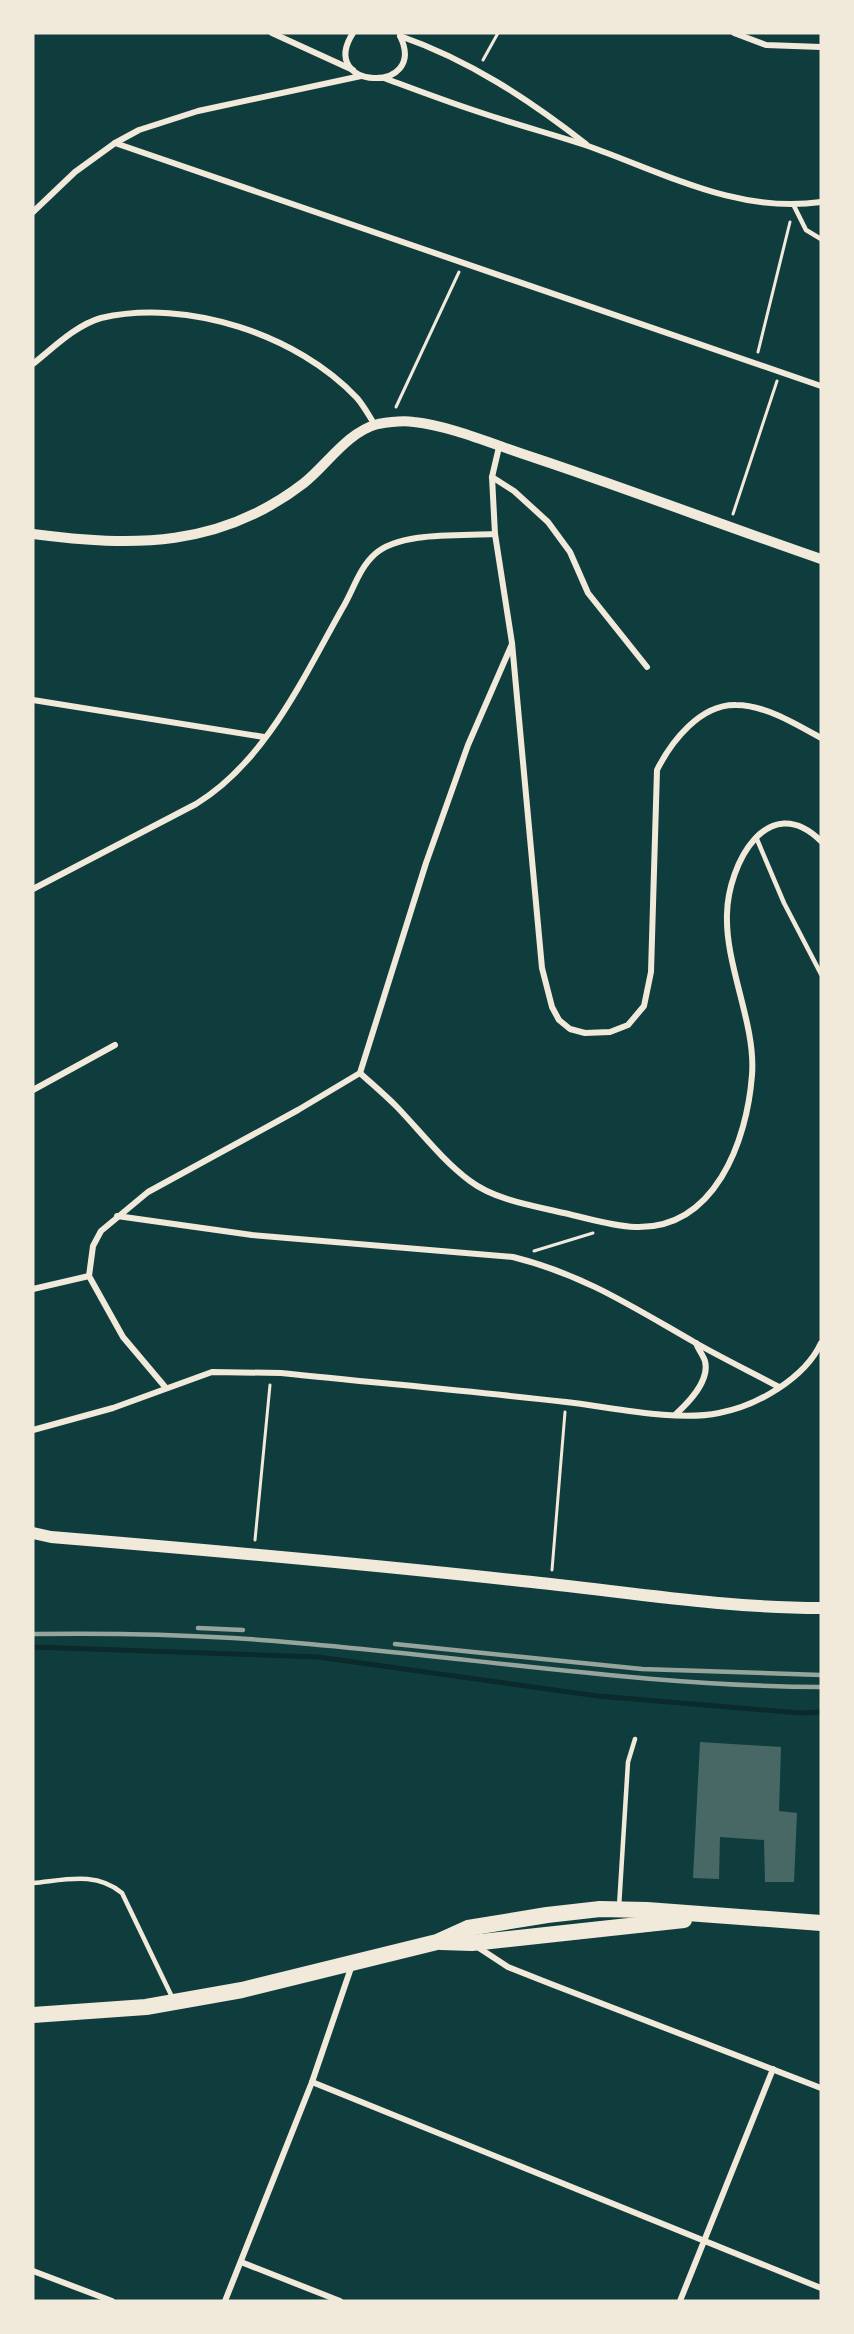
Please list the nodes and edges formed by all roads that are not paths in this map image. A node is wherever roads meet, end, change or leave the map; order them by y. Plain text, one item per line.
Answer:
1 (272, 33) edge
2 (354, 33) edge
3 (734, 33) edge
4 (399, 34) edge
5 (821, 47) edge
6 (354, 71) junction
7 (361, 76) junction
8 (384, 78) junction
9 (115, 143) junction
10 (589, 146) junction
11 (821, 202) edge
12 (794, 206) junction
13 (33, 212) edge
14 (821, 240) edge
15 (33, 364) edge
16 (821, 387) edge
17 (375, 425) junction
18 (500, 447) junction
19 (492, 477) junction
20 (33, 534) edge
21 (495, 534) junction
22 (821, 559) edge
23 (512, 643) junction
24 (647, 667) dead end
25 (33, 700) edge
26 (264, 737) junction
27 (821, 738) edge
28 (756, 837) junction
29 (821, 841) edge
30 (33, 889) edge
31 (821, 974) edge
32 (115, 1045) dead end
33 (360, 1073) junction
34 (33, 1090) edge
35 (117, 1216) junction
36 (89, 1276) junction
37 (33, 1288) edge
38 (695, 1343) junction
39 (821, 1343) edge
40 (779, 1387) junction
41 (166, 1388) junction
42 (675, 1414) junction
43 (33, 1430) edge
44 (33, 1533) edge
45 (821, 1608) edge
46 (635, 1739) dead end
47 (33, 1883) edge
48 (619, 1909) junction
49 (710, 1916) junction
50 (821, 1923) edge
51 (470, 1935) junction
52 (354, 1961) junction
53 (174, 2002) junction
54 (35, 2017) edge
55 (773, 2069) junction
56 (312, 2082) junction
57 (821, 2088) edge
58 (703, 2241) junction
59 (241, 2262) junction
60 (33, 2271) edge
61 (821, 2288) edge
62 (112, 2301) edge
63 (225, 2301) edge
64 (340, 2301) edge
65 (680, 2301) edge

1 - 6 street
2 - 6 street
3 - 5 street
4 - 8 street
4 - 10 street
6 - 7 street
7 - 8 street
7 - 9 street
8 - 10 street
9 - 13 street
9 - 16 street
10 - 12 street
11 - 12 street
12 - 14 lane
15 - 17 street
17 - 18 street
17 - 20 street
18 - 19 street
18 - 22 street
19 - 21 street
19 - 24 street
21 - 23 street
21 - 26 street
23 - 27 street
23 - 33 street
25 - 26 street
26 - 30 street
28 - 29 street
28 - 31 lane
28 - 33 street
32 - 34 street
33 - 35 street
35 - 36 street
35 - 38 street
36 - 37 street
36 - 41 street
38 - 40 street
38 - 42 street
39 - 40 street
40 - 42 street
41 - 42 street
41 - 43 street
44 - 45 main road
46 - 48 lane
47 - 53 lane
48 - 49 highway
48 - 51 highway
49 - 50 highway
49 - 51 highway
51 - 52 highway
51 - 55 street
52 - 53 highway
52 - 56 street
53 - 54 highway
55 - 57 street
55 - 58 street
56 - 58 street
56 - 59 street
58 - 61 street
58 - 65 street
59 - 63 street
59 - 64 street
60 - 62 street

